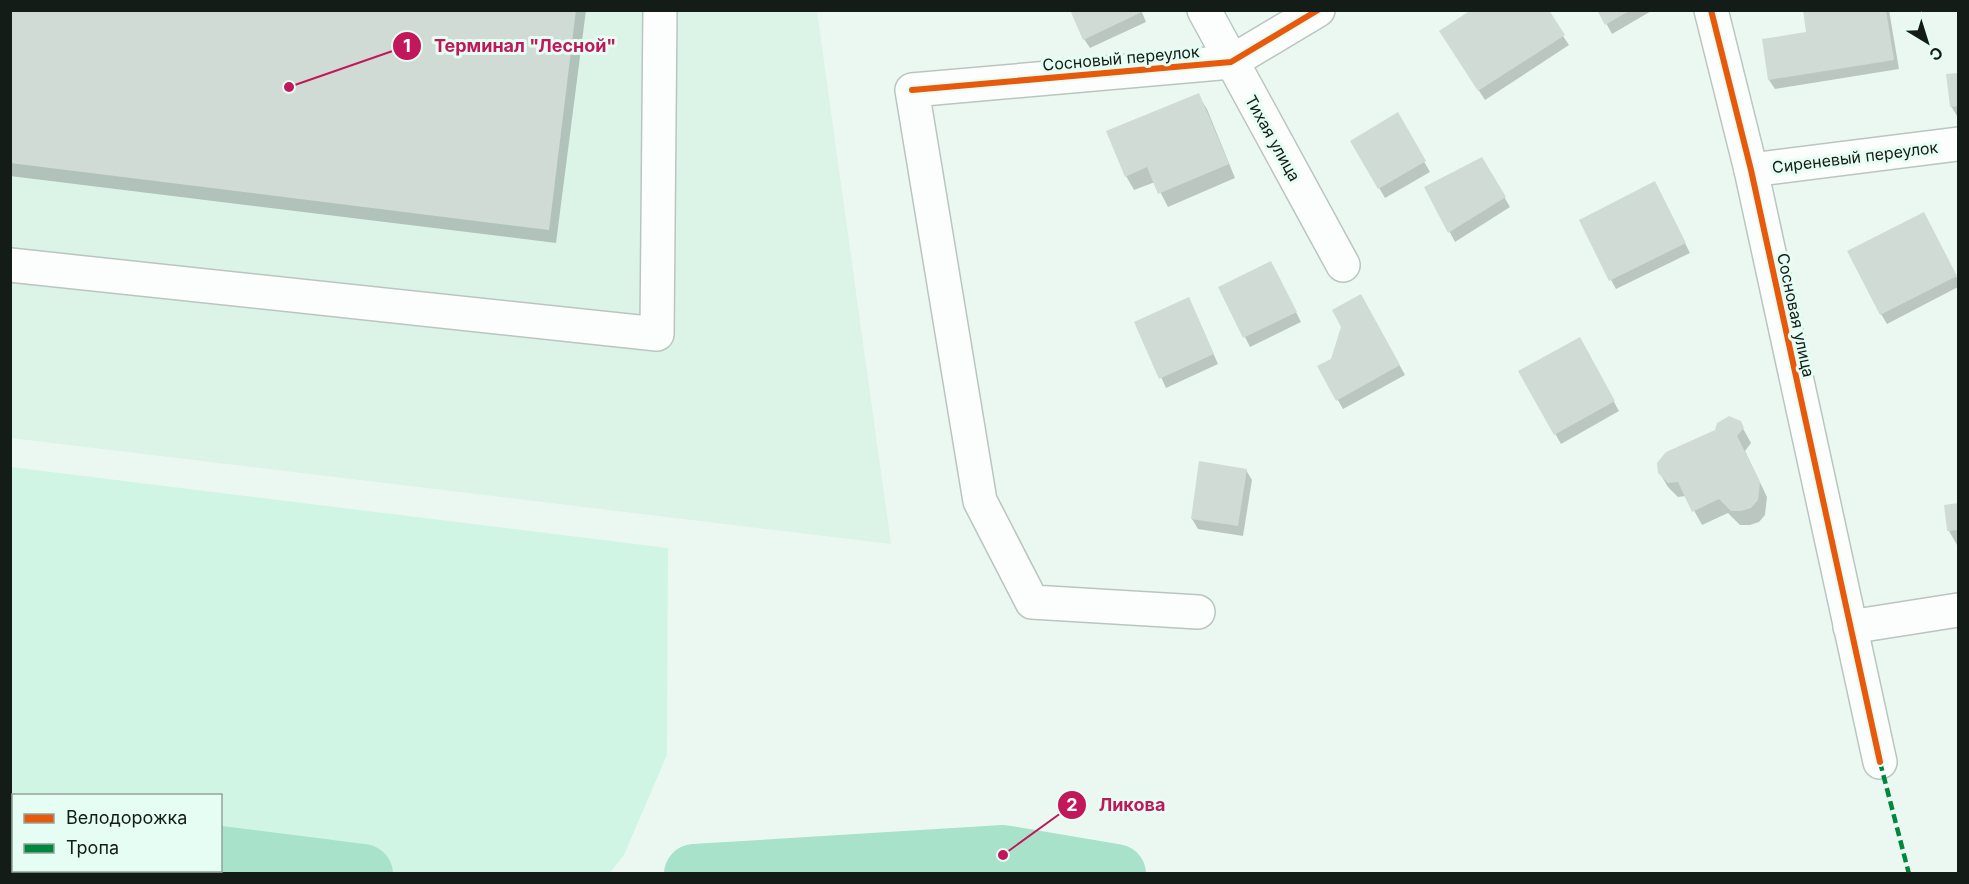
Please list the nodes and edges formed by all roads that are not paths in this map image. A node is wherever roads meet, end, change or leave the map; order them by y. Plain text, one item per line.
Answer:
1 (660, 10) edge
2 (1204, 10) edge
3 (1318, 10) edge
4 (1711, 10) edge
5 (1231, 62) junction
6 (1959, 144) edge
7 (1751, 170) junction
8 (10, 264) edge
9 (1343, 266) dead end
10 (1959, 610) edge
11 (1198, 612) dead end
12 (1850, 627) junction
13 (1880, 762) dead end

1 - 8 street
2 - 5 street, Тихая улица
3 - 5 street, Сосновый переулок
4 - 7 street, Сосновая улица
5 - 9 street, Тихая улица
5 - 11 street, Сосновый переулок
6 - 7 street, Сиреневый переулок
7 - 12 street, Сосновая улица
10 - 12 street
12 - 13 street, Сосновая улица

